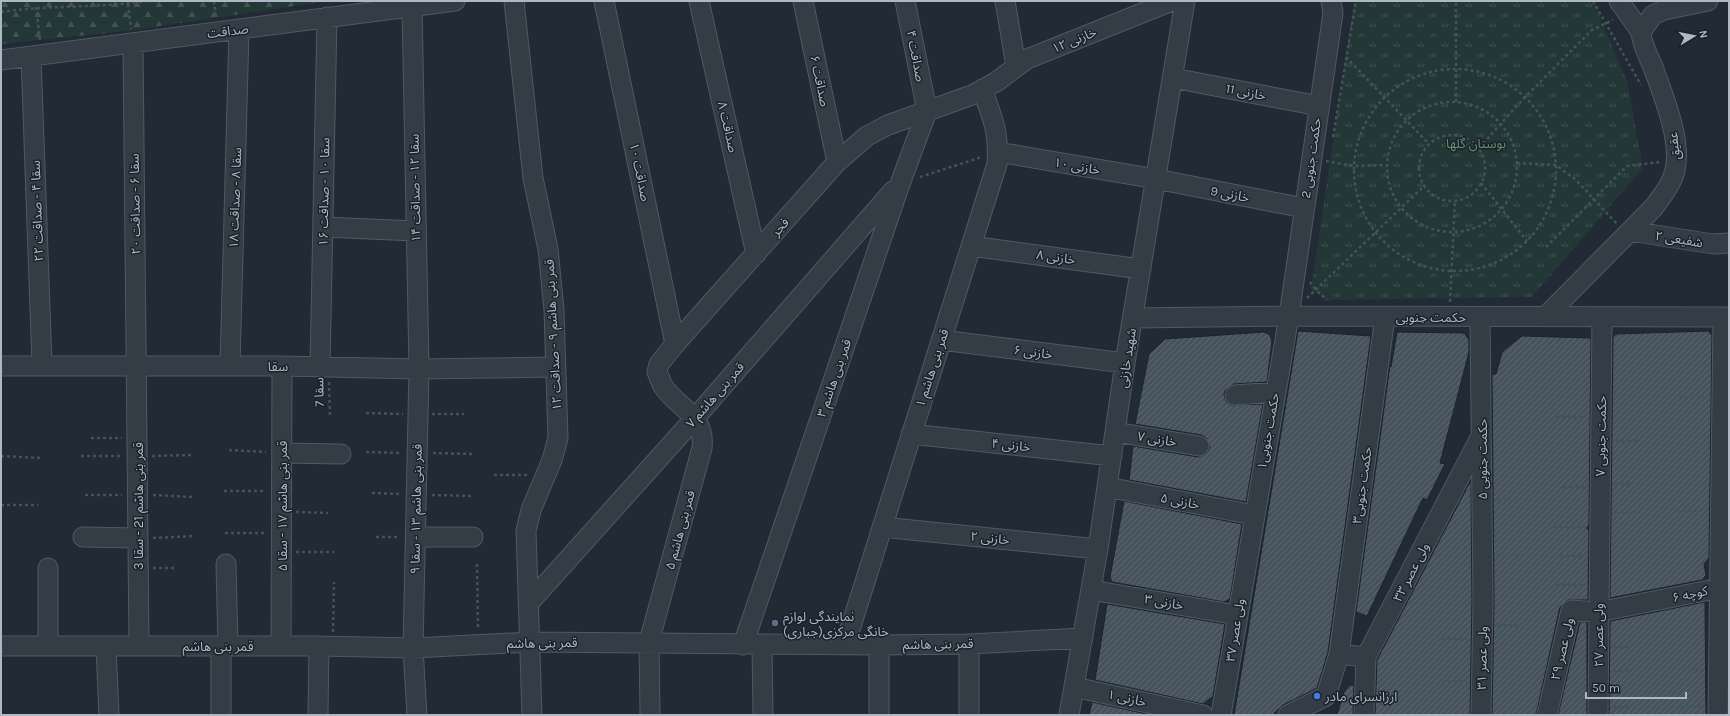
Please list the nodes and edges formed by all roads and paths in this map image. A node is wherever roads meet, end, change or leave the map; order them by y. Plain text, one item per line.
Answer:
1 (147, 1) edge
2 (455, 1) edge
3 (514, 1) edge
4 (604, 1) edge
5 (699, 1) edge
6 (803, 1) edge
7 (905, 1) edge
8 (1005, 1) edge
9 (1172, 1) edge
10 (1185, 1) edge
11 (1331, 1) edge
12 (1356, 1) edge
13 (1456, 1) edge
14 (1593, 1) edge
15 (1619, 1) edge
16 (1708, 1) edge
17 (128, 4) junction
18 (412, 6) junction
19 (36, 7) junction
20 (1, 12) edge
21 (327, 17) junction
22 (1606, 22) junction
23 (239, 30) junction
24 (1641, 32) junction
25 (1329, 38) junction
26 (133, 43) junction
27 (36, 55) junction
28 (1347, 58) junction
29 (1, 60) edge
30 (1016, 66) junction
31 (1457, 68) junction
32 (1173, 78) junction
33 (1642, 87) dead end
34 (982, 89) junction
35 (1384, 97) junction
36 (1526, 97) junction
37 (1456, 102) junction
38 (1319, 106) junction
39 (927, 111) junction
40 (1406, 120) junction
41 (1501, 124) junction
42 (1332, 139) dead end
43 (1428, 144) junction
44 (1479, 148) junction
45 (998, 152) junction
46 (1330, 154) dead end
47 (837, 162) junction
48 (1666, 162) dead end
49 (1322, 163) junction
50 (1518, 163) junction
51 (1387, 165) junction
52 (1556, 165) junction
53 (1354, 166) junction
54 (1156, 179) junction
55 (1481, 183) junction
56 (900, 184) junction
57 (1424, 186) junction
58 (1595, 200) junction
59 (1455, 201) junction
60 (1304, 208) junction
61 (1401, 208) junction
62 (1502, 210) junction
63 (1623, 224) junction
64 (323, 227) junction
65 (1611, 229) dead end
66 (416, 231) junction
67 (1376, 232) junction
68 (1454, 233) junction
69 (1527, 241) junction
70 (1729, 243) edge
71 (971, 246) junction
72 (1546, 247) dead end
73 (756, 254) junction
74 (1141, 269) junction
75 (1451, 271) junction
76 (1311, 274) dead end
77 (1316, 290) junction
78 (1330, 303) dead end
79 (1442, 303) dead end
80 (1450, 303) junction
81 (1457, 304) dead end
82 (1288, 316) junction
83 (1385, 317) junction
84 (1545, 317) junction
85 (1602, 317) junction
86 (1726, 317) edge
87 (1133, 318) junction
88 (1480, 318) junction
89 (941, 340) junction
90 (675, 344) junction
91 (1125, 364) junction
92 (137, 365) junction
93 (1, 366) edge
94 (42, 366) junction
95 (230, 366) junction
96 (282, 366) junction
97 (325, 367) junction
98 (555, 367) junction
99 (419, 369) junction
100 (1275, 392) junction
101 (1235, 395) dead end
102 (1679, 398) dead end
103 (1722, 398) junction
104 (330, 417) dead end
105 (1556, 417) dead end
106 (695, 418) junction
107 (1601, 418) junction
108 (1115, 432) junction
109 (911, 434) junction
110 (1482, 435) junction
111 (90, 438) dead end
112 (138, 438) junction
113 (1639, 440) dead end
114 (1601, 442) junction
115 (1199, 446) dead end
116 (229, 450) dead end
117 (282, 453) junction
118 (341, 454) dead end
119 (1, 456) edge
120 (1112, 456) junction
121 (42, 458) dead end
122 (494, 475) dead end
123 (546, 475) junction
124 (1107, 487) junction
125 (1563, 487) dead end
126 (1600, 488) junction
127 (224, 491) dead end
128 (282, 492) junction
129 (1482, 500) junction
130 (1519, 501) dead end
131 (1, 505) edge
132 (38, 505) dead end
133 (1721, 509) junction
134 (1638, 511) dead end
135 (1676, 511) dead end
136 (281, 512) junction
137 (328, 513) dead end
138 (1254, 515) junction
139 (1600, 521) junction
140 (882, 527) junction
141 (1554, 528) dead end
142 (282, 532) junction
143 (225, 533) dead end
144 (194, 536) dead end
145 (83, 537) dead end
146 (376, 537) dead end
147 (416, 537) junction
148 (473, 537) dead end
149 (138, 538) junction
150 (1249, 545) joint
151 (1098, 549) junction
152 (281, 551) junction
153 (334, 552) dead end
154 (1482, 555) junction
155 (1522, 556) dead end
156 (1560, 556) dead end
157 (1599, 556) junction
158 (226, 564) dead end
159 (477, 564) dead end
160 (138, 567) junction
161 (48, 568) dead end
162 (177, 568) dead end
163 (1723, 576) edge
164 (334, 582) dead end
165 (1556, 585) dead end
166 (1598, 586) junction
167 (1091, 590) junction
168 (1482, 602) joint
169 (528, 604) junction
170 (1598, 612) junction
171 (1238, 615) junction
172 (1519, 626) dead end
173 (1482, 632) junction
174 (1083, 638) junction
175 (1442, 639) dead end
176 (531, 642) junction
177 (649, 642) junction
178 (969, 644) junction
179 (478, 645) junction
180 (743, 645) junction
181 (762, 645) junction
182 (845, 645) junction
183 (879, 645) junction
184 (1, 646) edge
185 (48, 646) junction
186 (106, 646) junction
187 (139, 646) junction
188 (225, 646) junction
189 (281, 646) junction
190 (326, 646) junction
191 (414, 648) junction
192 (1339, 654) junction
193 (1366, 657) junction
194 (1682, 671) dead end
195 (1719, 671) junction
196 (1481, 681) junction
197 (1442, 682) dead end
198 (1074, 687) junction
199 (1681, 707) dead end
200 (1718, 711) edge
201 (109, 715) edge
202 (221, 715) edge
203 (318, 715) edge
204 (417, 715) edge
205 (532, 715) edge
206 (650, 715) edge
207 (763, 715) edge
208 (879, 715) edge
209 (969, 715) edge
210 (1069, 715) edge
211 (1203, 715) edge
212 (1221, 715) edge
213 (1288, 715) edge
214 (1364, 715) edge
215 (1481, 715) edge
216 (1547, 715) edge
217 (1598, 715) edge

1 - 17 path
2 - 18 street, صداقت
3 - 98 street, قمر بنی هاشم ۹ - صداقت ۱۲
4 - 90 street, صداقت ۱۰
5 - 73 street, صداقت ۸
6 - 47 street, صداقت ۶
7 - 39 street, صداقت ۴
8 - 30 street
9 - 30 street, خازنی ۱۲
10 - 32 street, شهید خازنی
11 - 25 street, حکمت جنوبی 2
12 - 28 path
13 - 31 path
14 - 22 path
15 - 24 street
16 - 24 street
17 - 19 path
17 - 26 path
18 - 21 street, صداقت
18 - 66 street, سقا ۱۲ - صداقت ۱۴
19 - 20 path
19 - 27 path
21 - 23 street, صداقت
21 - 64 street, سقا ۱۰ - صداقت ۱۶
22 - 24 path
22 - 33 path
22 - 36 path
23 - 26 street, صداقت
23 - 95 street, سقا ۸ - صداقت ۱۸
24 - 63 street, عقیق
25 - 28 path
25 - 38 street, حکمت جنوبی 2
26 - 27 street, صداقت
26 - 92 street, سقا ۶ - صداقت ۲۰
27 - 29 street, صداقت
27 - 94 street, سقا ۴ - صداقت ۲۲
28 - 35 path
28 - 42 path
30 - 34 street, خازنی ۱۲
31 - 35 path
31 - 36 path
31 - 37 path
32 - 38 street, خازنی 11
32 - 54 street, شهید خازنی
34 - 39 street, فجر
34 - 45 street, قمر بنی هاشم ۱
35 - 40 path
35 - 53 path
36 - 41 path
36 - 52 path
37 - 40 path
37 - 41 path
38 - 49 street, حکمت جنوبی 2
39 - 47 street, فجر
39 - 56 street, قمر بنی هاشم ۳
40 - 43 path
40 - 51 path
41 - 44 path
41 - 50 path
43 - 44 path
43 - 57 path
44 - 55 path
45 - 54 street, خازنی ۱۰
45 - 56 path
45 - 71 street, قمر بنی هاشم ۱
46 - 49 path
47 - 73 street, فجر
48 - 58 path
49 - 53 path
49 - 60 street, حکمت جنوبی 2
50 - 52 path
50 - 62 path
51 - 53 path
51 - 61 path
52 - 58 path
52 - 69 path
53 - 67 path
54 - 60 street, خازنی 9
54 - 74 street, شهید خازنی
55 - 59 path
55 - 62 path
56 - 106 street, قمر بنی هاشم ۷
56 - 180 street, قمر بنی هاشم ۳
57 - 59 path
57 - 61 path
58 - 63 path
58 - 72 path
59 - 68 path
60 - 82 street, حکمت جنوبی 2
61 - 67 path
61 - 68 path
62 - 68 path
62 - 69 path
63 - 65 path
63 - 70 street, شفیعی ۲
63 - 84 street, عقیق
64 - 66 street
64 - 97 street, سقا ۱۰ - صداقت ۱۶
66 - 99 street, سقا ۱۲ - صداقت ۱۴
67 - 75 path
67 - 77 path
68 - 75 path
69 - 75 path
71 - 74 street, خازنی ۸
71 - 89 street, قمر بنی هاشم ۱
73 - 90 street, فجر
74 - 87 street, شهید خازنی
75 - 80 path
76 - 77 path
77 - 78 path
77 - 82 path
79 - 80 path
80 - 81 path
82 - 83 street, حکمت جنوبی
82 - 87 street, حکمت جنوبی
82 - 100 street, حکمت جنوبی۱
83 - 88 street, حکمت جنوبی
83 - 192 street, حکمت جنوبی۳
84 - 85 street, حکمت جنوبی
84 - 88 street, حکمت جنوبی
85 - 86 street, حکمت جنوبی
85 - 107 street, حکمت جنوبی ۷
86 - 103 street
87 - 91 street, شهید خازنی
88 - 110 street, حکمت جنوبی ۵
89 - 91 street, خازنی ۶
89 - 109 street, قمر بنی هاشم ۱
90 - 106 street, فجر
91 - 108 street, شهید خازنی
92 - 94 street, سقا
92 - 95 street, سقا
92 - 112 street, قمر بنی هاشم 21 - سقا 3
93 - 94 street, سقا
95 - 96 street, سقا
96 - 97 street, سقا
96 - 117 street, قمر بنی هاشم ۱۷ - سقا ۵
97 - 99 street, سقا
97 - 104 path, سقا 7
98 - 99 street, سقا
98 - 123 street, قمر بنی هاشم ۹ - صداقت ۱۲
99 - 147 street, قمر بنی هاشم ۱۳ - سقا ۹
100 - 101 street
100 - 138 street, حکمت جنوبی۱
102 - 103 path
103 - 133 street
105 - 107 path
106 - 169 street, قمر بنی هاشم ۷
106 - 177 street, قمر بنی هاشم ۵
107 - 114 street, حکمت جنوبی ۷
108 - 115 street, خازنی ۷
108 - 120 street, شهید خازنی
109 - 120 street, خازنی ۴
109 - 140 street, قمر بنی هاشم ۱
110 - 129 street, حکمت جنوبی ۵
110 - 193 street, ولی عصر ۳۳
111 - 112 path
112 - 149 street, قمر بنی هاشم 21 - سقا 3
113 - 114 path
114 - 126 street, حکمت جنوبی ۷
116 - 117 path
117 - 118 street
117 - 128 street, قمر بنی هاشم ۱۷ - سقا ۵
119 - 121 path
120 - 124 street, شهید خازنی
122 - 123 path
123 - 169 street, قمر بنی هاشم ۹ - صداقت ۱۲
124 - 138 street, خازنی ۵
124 - 151 street, شهید خازنی
125 - 126 path
126 - 139 street, حکمت جنوبی ۷
127 - 128 path
128 - 136 street, قمر بنی هاشم ۱۷ - سقا ۵
129 - 130 path
129 - 154 street, حکمت جنوبی ۵
131 - 132 path
133 - 135 path
133 - 163 street
134 - 139 path
136 - 137 path
136 - 142 street, قمر بنی هاشم ۱۷ - سقا ۵
138 - 150 street, حکمت جنوبی۱
139 - 141 path
139 - 157 street, حکمت جنوبی ۷
140 - 151 street, خازنی ۲
140 - 182 street, قمر بنی هاشم ۱
142 - 143 path
142 - 152 street, قمر بنی هاشم ۱۷ - سقا ۵
144 - 149 path
145 - 149 street
146 - 147 path
147 - 148 street
147 - 191 street, قمر بنی هاشم ۱۳ - سقا ۹
149 - 160 street, قمر بنی هاشم 21 - سقا 3
150 - 171 street, ولی عصر ۳۷
151 - 167 street, شهید خازنی
152 - 153 path
152 - 189 street, قمر بنی هاشم ۱۷ - سقا ۵
154 - 155 path
154 - 168 street, حکمت جنوبی ۵
156 - 157 path
157 - 166 street, ولی عصر ۲۷
158 - 188 street
159 - 179 path
160 - 162 path
160 - 187 street, قمر بنی هاشم 21 - سقا 3
161 - 185 street
163 - 170 street, کوچه ۶
163 - 195 street
164 - 190 path
165 - 166 path
166 - 170 street, ولی عصر ۲۷
167 - 171 street, خازنی ۳
167 - 174 street, شهید خازنی
168 - 173 street, ولی عصر ۳۱
169 - 176 street, قمر بنی هاشم ۹ - صداقت ۱۲
170 - 216 street, ولی عصر ۲۹
170 - 217 street, ولی عصر ۲۷
171 - 212 street, ولی عصر ۳۷
172 - 173 path
173 - 175 path
173 - 196 street, ولی عصر ۳۱
174 - 178 street, قمر بنی هاشم
174 - 198 street, شهید خازنی
176 - 177 street, قمر بنی هاشم
176 - 179 street, قمر بنی هاشم
176 - 205 street, قمر بنی هاشم ۹ - صداقت ۱۲
177 - 180 street, قمر بنی هاشم
177 - 206 street, قمر بنی هاشم ۵
178 - 183 street, قمر بنی هاشم
178 - 209 street
179 - 191 street, قمر بنی هاشم
180 - 181 street, قمر بنی هاشم
181 - 182 street, قمر بنی هاشم
181 - 207 street
182 - 183 street, قمر بنی هاشم
183 - 208 street
184 - 185 street, قمر بنی هاشم
185 - 186 street, قمر بنی هاشم
186 - 187 street, قمر بنی هاشم
186 - 201 street
187 - 188 street, قمر بنی هاشم
188 - 189 street, قمر بنی هاشم
188 - 202 street
189 - 190 street, قمر بنی هاشم
190 - 191 street, قمر بنی هاشم
190 - 203 street
191 - 204 street, قمر بنی هاشم ۱۳ - سقا ۹
192 - 193 street
192 - 213 street, حکمت جنوبی۳
193 - 214 street, ولی عصر ۳۳
194 - 195 path
195 - 200 street
196 - 197 path
196 - 215 street, ولی عصر ۳۱
198 - 210 street, شهید خازنی
198 - 211 street, خازنی ۱
199 - 200 path

